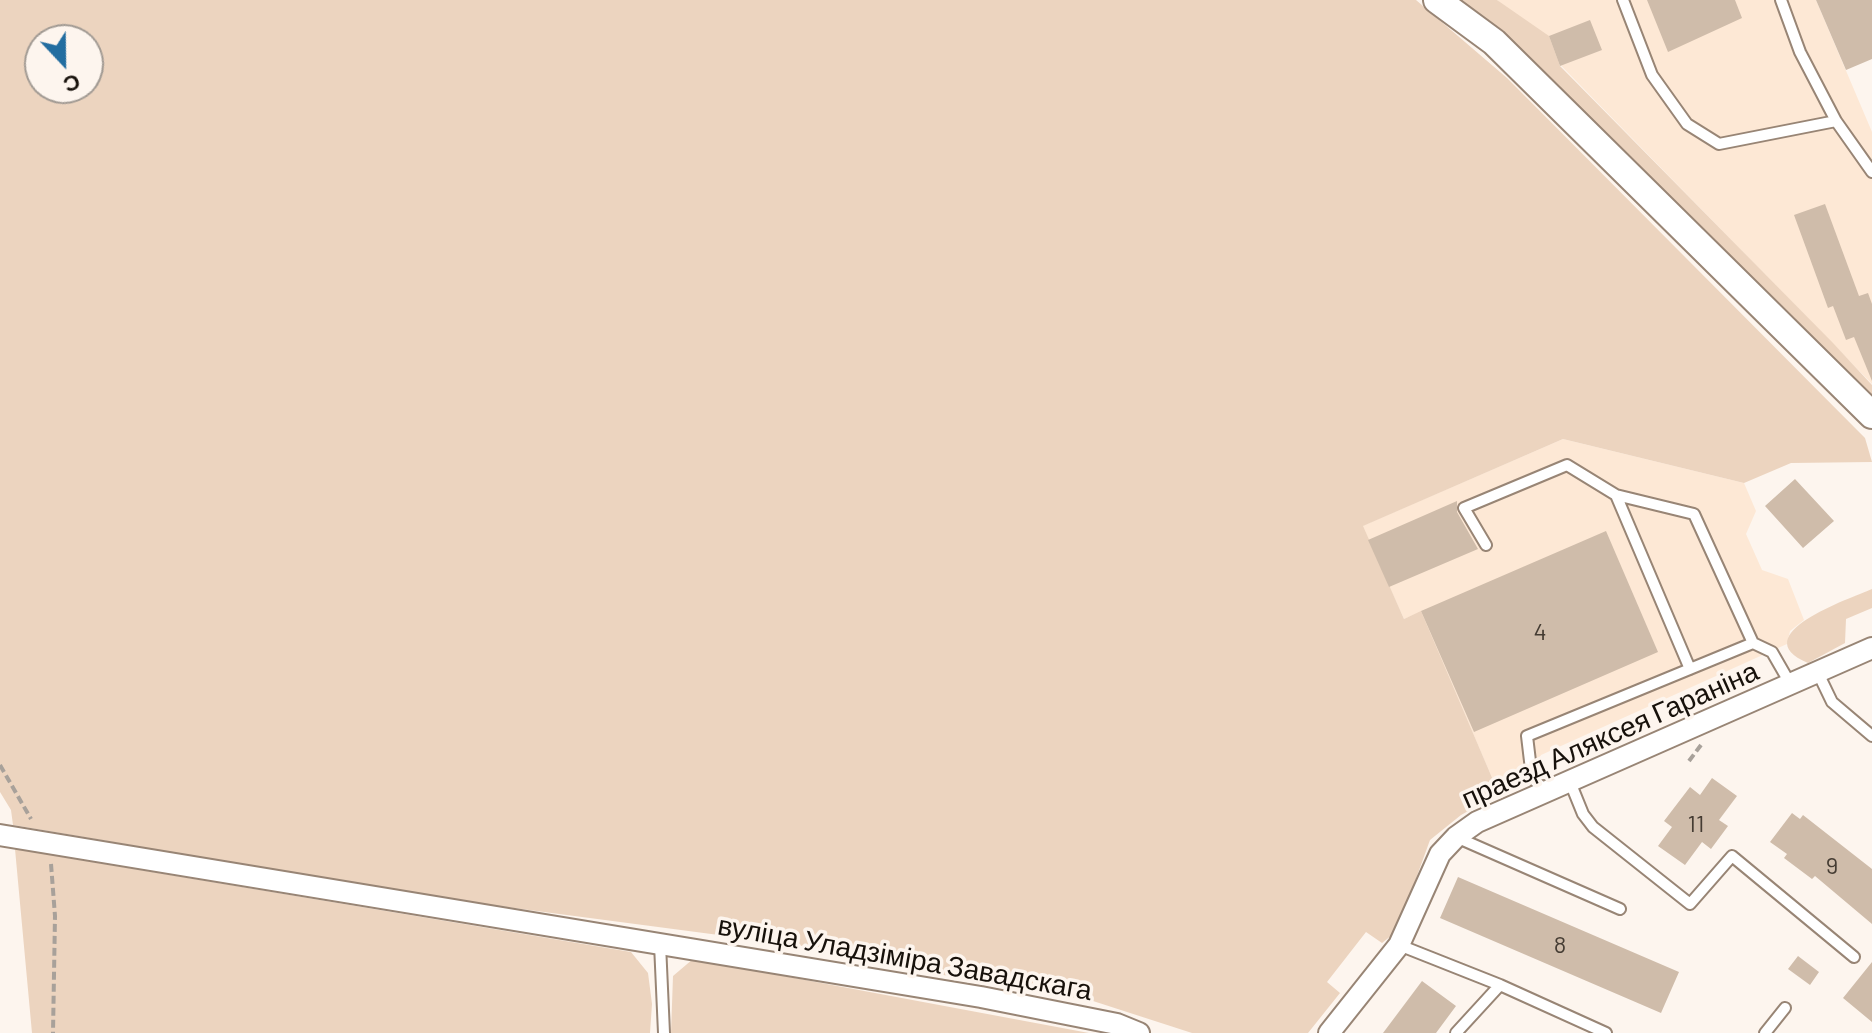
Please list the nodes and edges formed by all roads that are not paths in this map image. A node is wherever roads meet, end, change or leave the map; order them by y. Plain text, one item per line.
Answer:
1 (1437, 0) edge
2 (1623, 0) edge
3 (1781, 0) edge
4 (1836, 121) junction
5 (1872, 172) edge
6 (1872, 415) edge
7 (1616, 495) junction
8 (1486, 545) dead end
9 (1753, 643) junction
10 (1872, 648) edge
11 (1690, 669) junction
12 (1818, 673) junction
13 (1791, 685) junction
14 (1872, 736) edge
15 (1570, 782) junction
16 (1546, 791) junction
17 (0, 835) edge
18 (1456, 837) junction
19 (1620, 909) dead end
20 (660, 944) junction
21 (1399, 945) junction
22 (1854, 957) dead end
23 (1500, 985) junction
24 (1785, 1008) dead end
25 (664, 1033) edge
26 (1139, 1033) edge
27 (1329, 1033) edge
28 (1456, 1033) edge
29 (1606, 1033) edge
30 (1765, 1033) edge

1 - 6 street
2 - 4 lane
3 - 4 lane
4 - 5 lane
7 - 8 lane
7 - 9 lane
7 - 11 lane
9 - 11 lane
9 - 13 lane
10 - 12 street, праезд Аляксея Гараніна
11 - 16 lane
12 - 13 street, праезд Аляксея Гараніна
12 - 14 lane
13 - 15 street, праезд Аляксея Гараніна
15 - 16 street, праезд Аляксея Гараніна
15 - 22 lane
16 - 18 street, праезд Аляксея Гараніна
17 - 20 street, вуліца Уладзіміра Завадскага
18 - 19 lane
18 - 21 street, праезд Аляксея Гараніна
20 - 25 lane
20 - 26 street, вуліца Уладзіміра Завадскага
21 - 23 lane
21 - 27 street, праезд Аляксея Гараніна
23 - 28 lane
23 - 29 lane
24 - 30 lane

